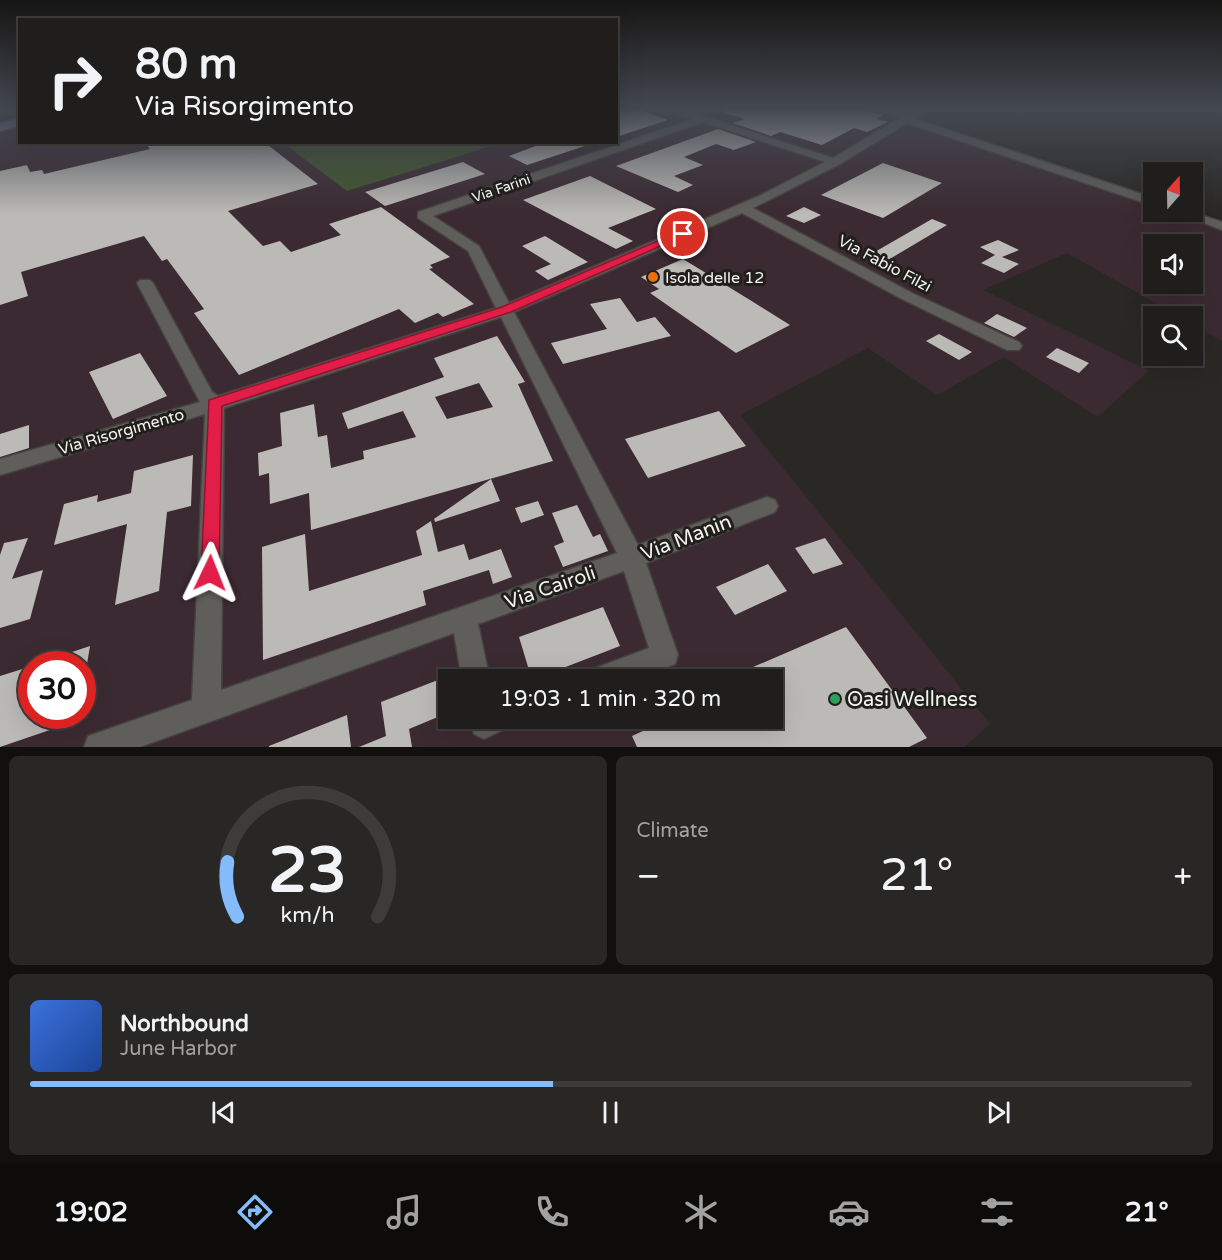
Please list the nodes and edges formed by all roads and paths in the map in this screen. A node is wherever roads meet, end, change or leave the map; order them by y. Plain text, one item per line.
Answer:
1 (626, 145) edge
2 (783, 145) edge
3 (865, 145) edge
4 (986, 145) edge
5 (836, 162) junction
6 (1143, 198) edge
7 (743, 208) junction
8 (1203, 220) edge
9 (1222, 226) edge
10 (145, 283) dead end
11 (507, 310) junction
12 (1013, 346) dead end
13 (214, 404) junction
14 (0, 467) edge
15 (767, 506) dead end
16 (632, 558) junction
17 (464, 617) junction
18 (474, 669) edge
19 (628, 669) edge
20 (206, 709) junction
21 (99, 747) edge

1 - 11 street, Via Farini
2 - 5 street
3 - 5 street, Via Risorgimento
4 - 6 street
5 - 7 street, Via Risorgimento
7 - 11 street, Via Risorgimento
7 - 12 street, Via Fabio Filzi
8 - 9 street
10 - 13 street
11 - 13 street, Via Risorgimento
11 - 16 street
13 - 14 street, Via Risorgimento
13 - 20 street
15 - 16 street, Via Manin
16 - 17 street, Via Cairoli
16 - 19 street, Via Manin
17 - 18 street
17 - 20 street, Via Cairoli
20 - 21 street

